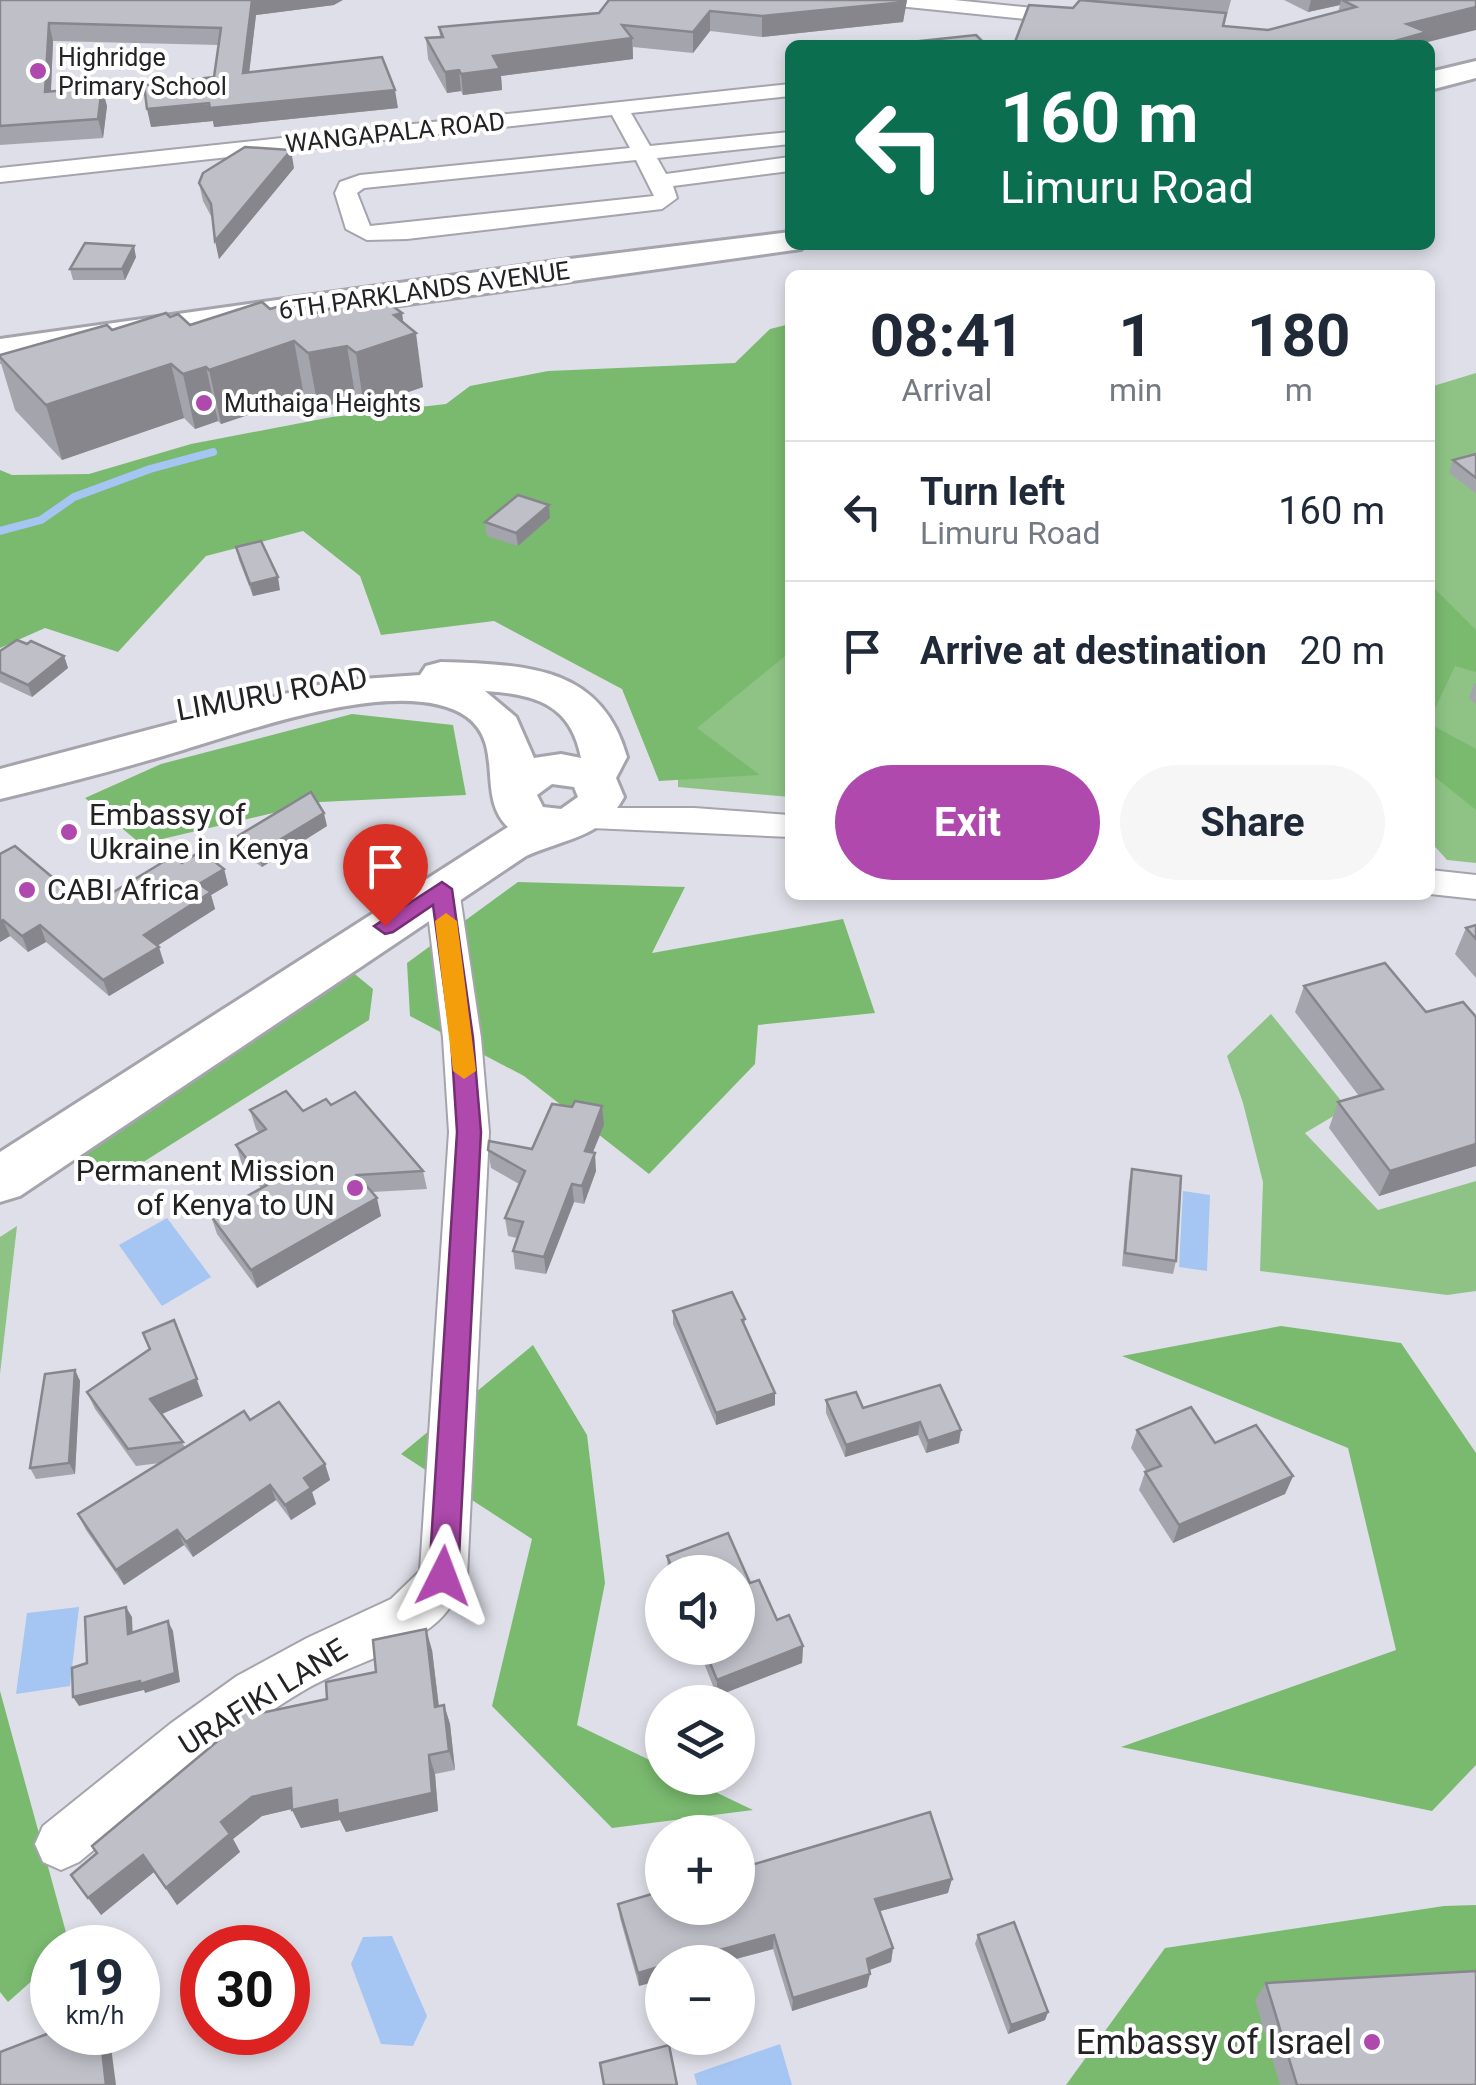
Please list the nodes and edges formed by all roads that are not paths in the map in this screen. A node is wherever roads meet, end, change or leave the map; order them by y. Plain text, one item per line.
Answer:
1 (898, 0) edge
2 (998, 10) junction
3 (1095, 20) edge
4 (988, 30) dead end
5 (1476, 69) edge
6 (1435, 81) edge
7 (785, 91) edge
8 (618, 108) junction
9 (785, 139) edge
10 (642, 153) junction
11 (785, 165) edge
12 (0, 175) edge
13 (659, 181) junction
14 (785, 226) edge
15 (785, 243) edge
16 (0, 331) edge
17 (0, 350) edge
18 (0, 754) edge
19 (0, 784) edge
20 (559, 801) junction
21 (785, 826) edge
22 (1435, 883) edge
23 (1476, 887) edge
24 (442, 889) junction
25 (0, 1162) edge
26 (0, 1180) edge
27 (62, 1844) dead end

1 - 2 street
2 - 3 street
2 - 4 street
5 - 6 main road
7 - 8 street, WANGAPALA ROAD
8 - 10 street
8 - 12 street, WANGAPALA ROAD
9 - 10 street
10 - 13 street
10 - 13 street
11 - 13 street
14 - 16 main road, 6TH PARKLANDS AVENUE
15 - 17 main road, 6TH PARKLANDS AVENUE
18 - 20 main road, LIMURU ROAD
19 - 20 main road
20 - 21 street
20 - 24 main road
20 - 25 main road
22 - 23 street
24 - 26 main road
24 - 27 street, URAFIKI LANE

